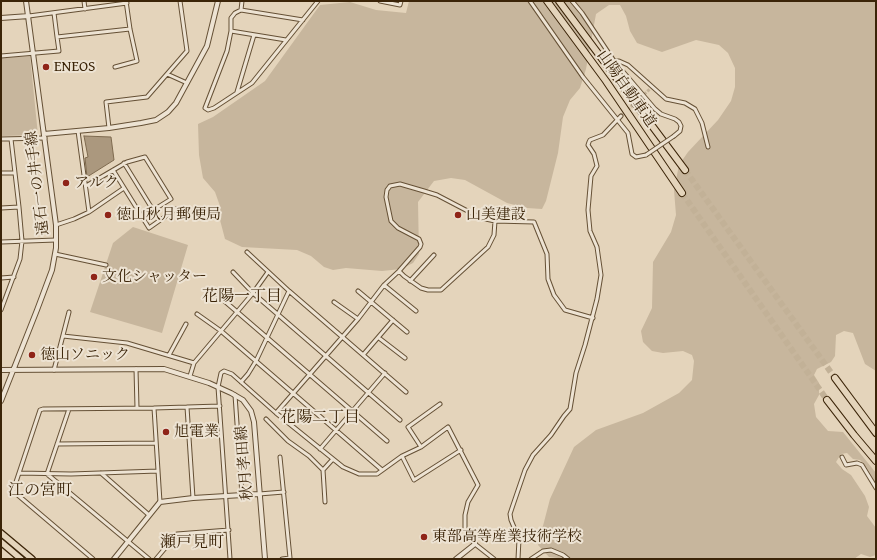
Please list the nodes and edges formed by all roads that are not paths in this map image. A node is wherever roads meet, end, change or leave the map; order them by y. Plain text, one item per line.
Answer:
1 (26, 1) edge
2 (84, 1) edge
3 (180, 1) edge
4 (218, 1) edge
5 (242, 1) edge
6 (318, 1) edge
7 (380, 1) edge
8 (401, 1) edge
9 (530, 1) edge
10 (547, 1) edge
11 (559, 1) edge
12 (572, 1) edge
13 (126, 2) edge
14 (85, 9) junction
15 (241, 10) junction
16 (54, 13) junction
17 (29, 16) junction
18 (1, 18) edge
19 (303, 20) junction
20 (130, 29) junction
21 (230, 31) junction
22 (254, 35) junction
23 (57, 36) junction
24 (286, 40) junction
25 (33, 53) junction
26 (1, 56) edge
27 (614, 62) junction
28 (115, 67) dead end
29 (167, 74) junction
30 (186, 83) junction
31 (237, 92) junction
32 (621, 116) tunnel mouth
33 (618, 120) junction
34 (109, 128) junction
35 (78, 131) junction
36 (44, 136) junction
37 (1, 139) edge
38 (11, 139) junction
39 (708, 147) dead end
40 (124, 163) junction
41 (113, 170) junction
42 (685, 170) tunnel mouth
43 (1, 173) edge
44 (14, 173) junction
45 (86, 186) junction
46 (124, 188) junction
47 (682, 193) tunnel mouth
48 (19, 207) junction
49 (1, 208) edge
50 (176, 208) dead end
51 (153, 210) junction
52 (89, 212) junction
53 (142, 217) junction
54 (495, 221) junction
55 (56, 225) junction
56 (56, 240) junction
57 (22, 241) junction
58 (1, 242) edge
59 (247, 252) dead end
60 (55, 254) junction
61 (434, 255) dead end
62 (106, 265) dead end
63 (399, 270) junction
64 (233, 272) dead end
65 (268, 272) junction
66 (14, 277) junction
67 (1, 278) edge
68 (410, 281) junction
69 (384, 285) junction
70 (358, 290) dead end
71 (289, 291) junction
72 (214, 292) dead end
73 (253, 293) junction
74 (334, 302) dead end
75 (371, 302) junction
76 (1, 310) edge
77 (416, 311) dead end
78 (69, 312) dead end
79 (236, 312) junction
80 (197, 314) dead end
81 (278, 314) junction
82 (593, 318) junction
83 (358, 319) junction
84 (393, 320) junction
85 (186, 324) dead end
86 (221, 331) junction
87 (407, 332) dead end
88 (63, 336) junction
89 (342, 337) junction
90 (267, 338) junction
91 (379, 338) junction
92 (326, 355) junction
93 (363, 355) junction
94 (169, 356) junction
95 (405, 358) dead end
96 (256, 361) junction
97 (194, 363) junction
98 (136, 369) junction
99 (1, 370) edge
100 (54, 370) junction
101 (14, 371) junction
102 (384, 373) junction
103 (310, 374) junction
104 (190, 376) junction
105 (835, 378) tunnel mouth
106 (241, 382) junction
107 (218, 387) junction
108 (406, 392) dead end
109 (369, 393) junction
110 (293, 394) junction
111 (235, 395) junction
112 (827, 400) tunnel mouth
113 (1, 401) edge
114 (440, 404) dead end
115 (220, 406) junction
116 (187, 407) junction
117 (137, 408) junction
118 (154, 408) junction
119 (69, 409) junction
120 (352, 411) junction
121 (276, 413) junction
122 (266, 419) dead end
123 (400, 420) dead end
124 (337, 430) junction
125 (876, 433) edge
126 (387, 441) dead end
127 (57, 444) junction
128 (156, 444) junction
129 (421, 447) junction
130 (320, 449) junction
131 (461, 450) junction
132 (402, 456) junction
133 (280, 457) dead end
134 (842, 458) dead end
135 (333, 459) junction
136 (876, 461) edge
137 (323, 470) junction
138 (382, 470) junction
139 (158, 471) junction
140 (19, 473) junction
141 (101, 473) junction
142 (47, 474) junction
143 (876, 488) edge
144 (284, 492) junction
145 (259, 494) junction
146 (242, 495) junction
147 (226, 497) junction
148 (193, 498) junction
149 (160, 502) junction
150 (325, 502) dead end
151 (149, 515) junction
152 (229, 530) junction
153 (1, 533) edge
154 (127, 541) junction
155 (1, 542) edge
156 (475, 544) junction
157 (22, 559) edge
158 (32, 559) edge
159 (93, 559) edge
160 (114, 559) edge
161 (149, 559) edge
162 (156, 559) edge
163 (230, 559) edge
164 (265, 559) edge
165 (282, 559) edge
166 (456, 559) edge
167 (494, 559) edge
168 (518, 559) edge
169 (531, 559) edge
170 (568, 559) edge

1 - 17 street, 遠石一の井手線
2 - 14 street
3 - 29 street
4 - 30 street
5 - 15 street
6 - 19 street
7 - 8 street
9 - 33 street
10 - 47 highway, 山陽自動車道
11 - 42 highway, 山陽自動車道
12 - 27 street
13 - 14 street
13 - 20 street
14 - 16 street
15 - 19 street
15 - 21 street
16 - 17 street
16 - 23 street
17 - 18 street
17 - 25 street, 遠石一の井手線
19 - 24 street
20 - 23 street
20 - 28 street
21 - 22 street
21 - 31 street
22 - 24 street
22 - 31 street
23 - 25 street
24 - 31 street
25 - 26 street
25 - 36 street, 遠石一の井手線
27 - 33 street, bridge
27 - 39 street
29 - 30 street
29 - 34 street
30 - 34 street
32 - 33 street
33 - 82 street
34 - 35 street
35 - 36 street
35 - 45 street
36 - 38 street
36 - 55 street, 遠石一の井手線
37 - 38 street
38 - 44 street
40 - 41 street
40 - 51 street
40 - 51 street
41 - 45 street
41 - 46 street
43 - 44 street
44 - 48 street
45 - 52 street
46 - 52 street
46 - 53 street
48 - 49 street
48 - 57 street
50 - 53 street
51 - 53 street
52 - 55 street
54 - 63 street
54 - 68 street
54 - 82 street
55 - 56 street, 遠石一の井手線
56 - 57 street
56 - 60 street, 遠石一の井手線
57 - 58 street
57 - 66 street
59 - 65 street
60 - 62 street
60 - 101 street, 遠石一の井手線
61 - 68 street
63 - 68 street
63 - 69 street
64 - 73 street
65 - 71 street
65 - 73 street
66 - 67 street
66 - 76 street
69 - 75 street
69 - 77 street
70 - 75 street
71 - 81 street
71 - 89 street
72 - 79 street
73 - 79 street
73 - 81 street
74 - 83 street
75 - 83 street
75 - 84 street
78 - 88 street
79 - 86 street
79 - 90 street
80 - 86 street
81 - 90 street
81 - 92 street
82 - 168 street
83 - 89 street
84 - 87 street
84 - 91 street
85 - 94 street
86 - 96 street
86 - 97 street
88 - 94 street
88 - 100 street
89 - 92 street
89 - 93 street
90 - 96 street
90 - 103 street
91 - 93 street
91 - 95 street
92 - 103 street
92 - 109 street
93 - 102 street
94 - 97 street
96 - 106 street
96 - 110 street
97 - 104 street
98 - 100 street, 秋月孝田線
98 - 104 street, 秋月孝田線
98 - 117 street
99 - 101 street, 秋月孝田線
100 - 101 street, 秋月孝田線
101 - 113 street, 遠石一の井手線
102 - 108 street
102 - 109 street
103 - 110 street
103 - 120 street
104 - 107 street, 秋月孝田線
105 - 125 highway
106 - 107 street
106 - 121 street
107 - 111 street, 秋月孝田線
107 - 115 street
109 - 120 street
109 - 123 street
110 - 121 street
110 - 124 street
111 - 145 street, 秋月孝田線
111 - 146 street
112 - 136 highway
114 - 129 street
115 - 116 street
115 - 147 street
116 - 118 street
116 - 148 street
117 - 118 street
117 - 119 street
118 - 128 street
119 - 127 street
119 - 140 street
120 - 124 street
120 - 126 street
121 - 130 street
122 - 137 street
124 - 130 street
124 - 138 street
127 - 128 street
127 - 142 street
128 - 139 street
129 - 131 street
129 - 132 street
130 - 135 street
131 - 132 street
131 - 156 street
132 - 138 street
133 - 144 street
134 - 143 street
135 - 137 street
135 - 138 street
137 - 150 street
139 - 141 street
139 - 149 street
140 - 142 street
140 - 159 street
141 - 142 street
141 - 151 street
142 - 154 street
144 - 145 street
144 - 165 street
145 - 146 street
145 - 164 street, 秋月孝田線
146 - 147 street
147 - 148 street
147 - 152 street
148 - 149 street
149 - 151 street
151 - 154 street
152 - 162 street
152 - 163 street
153 - 158 highway
154 - 160 street
154 - 161 street
155 - 157 highway
156 - 166 street
156 - 167 street
169 - 170 street

